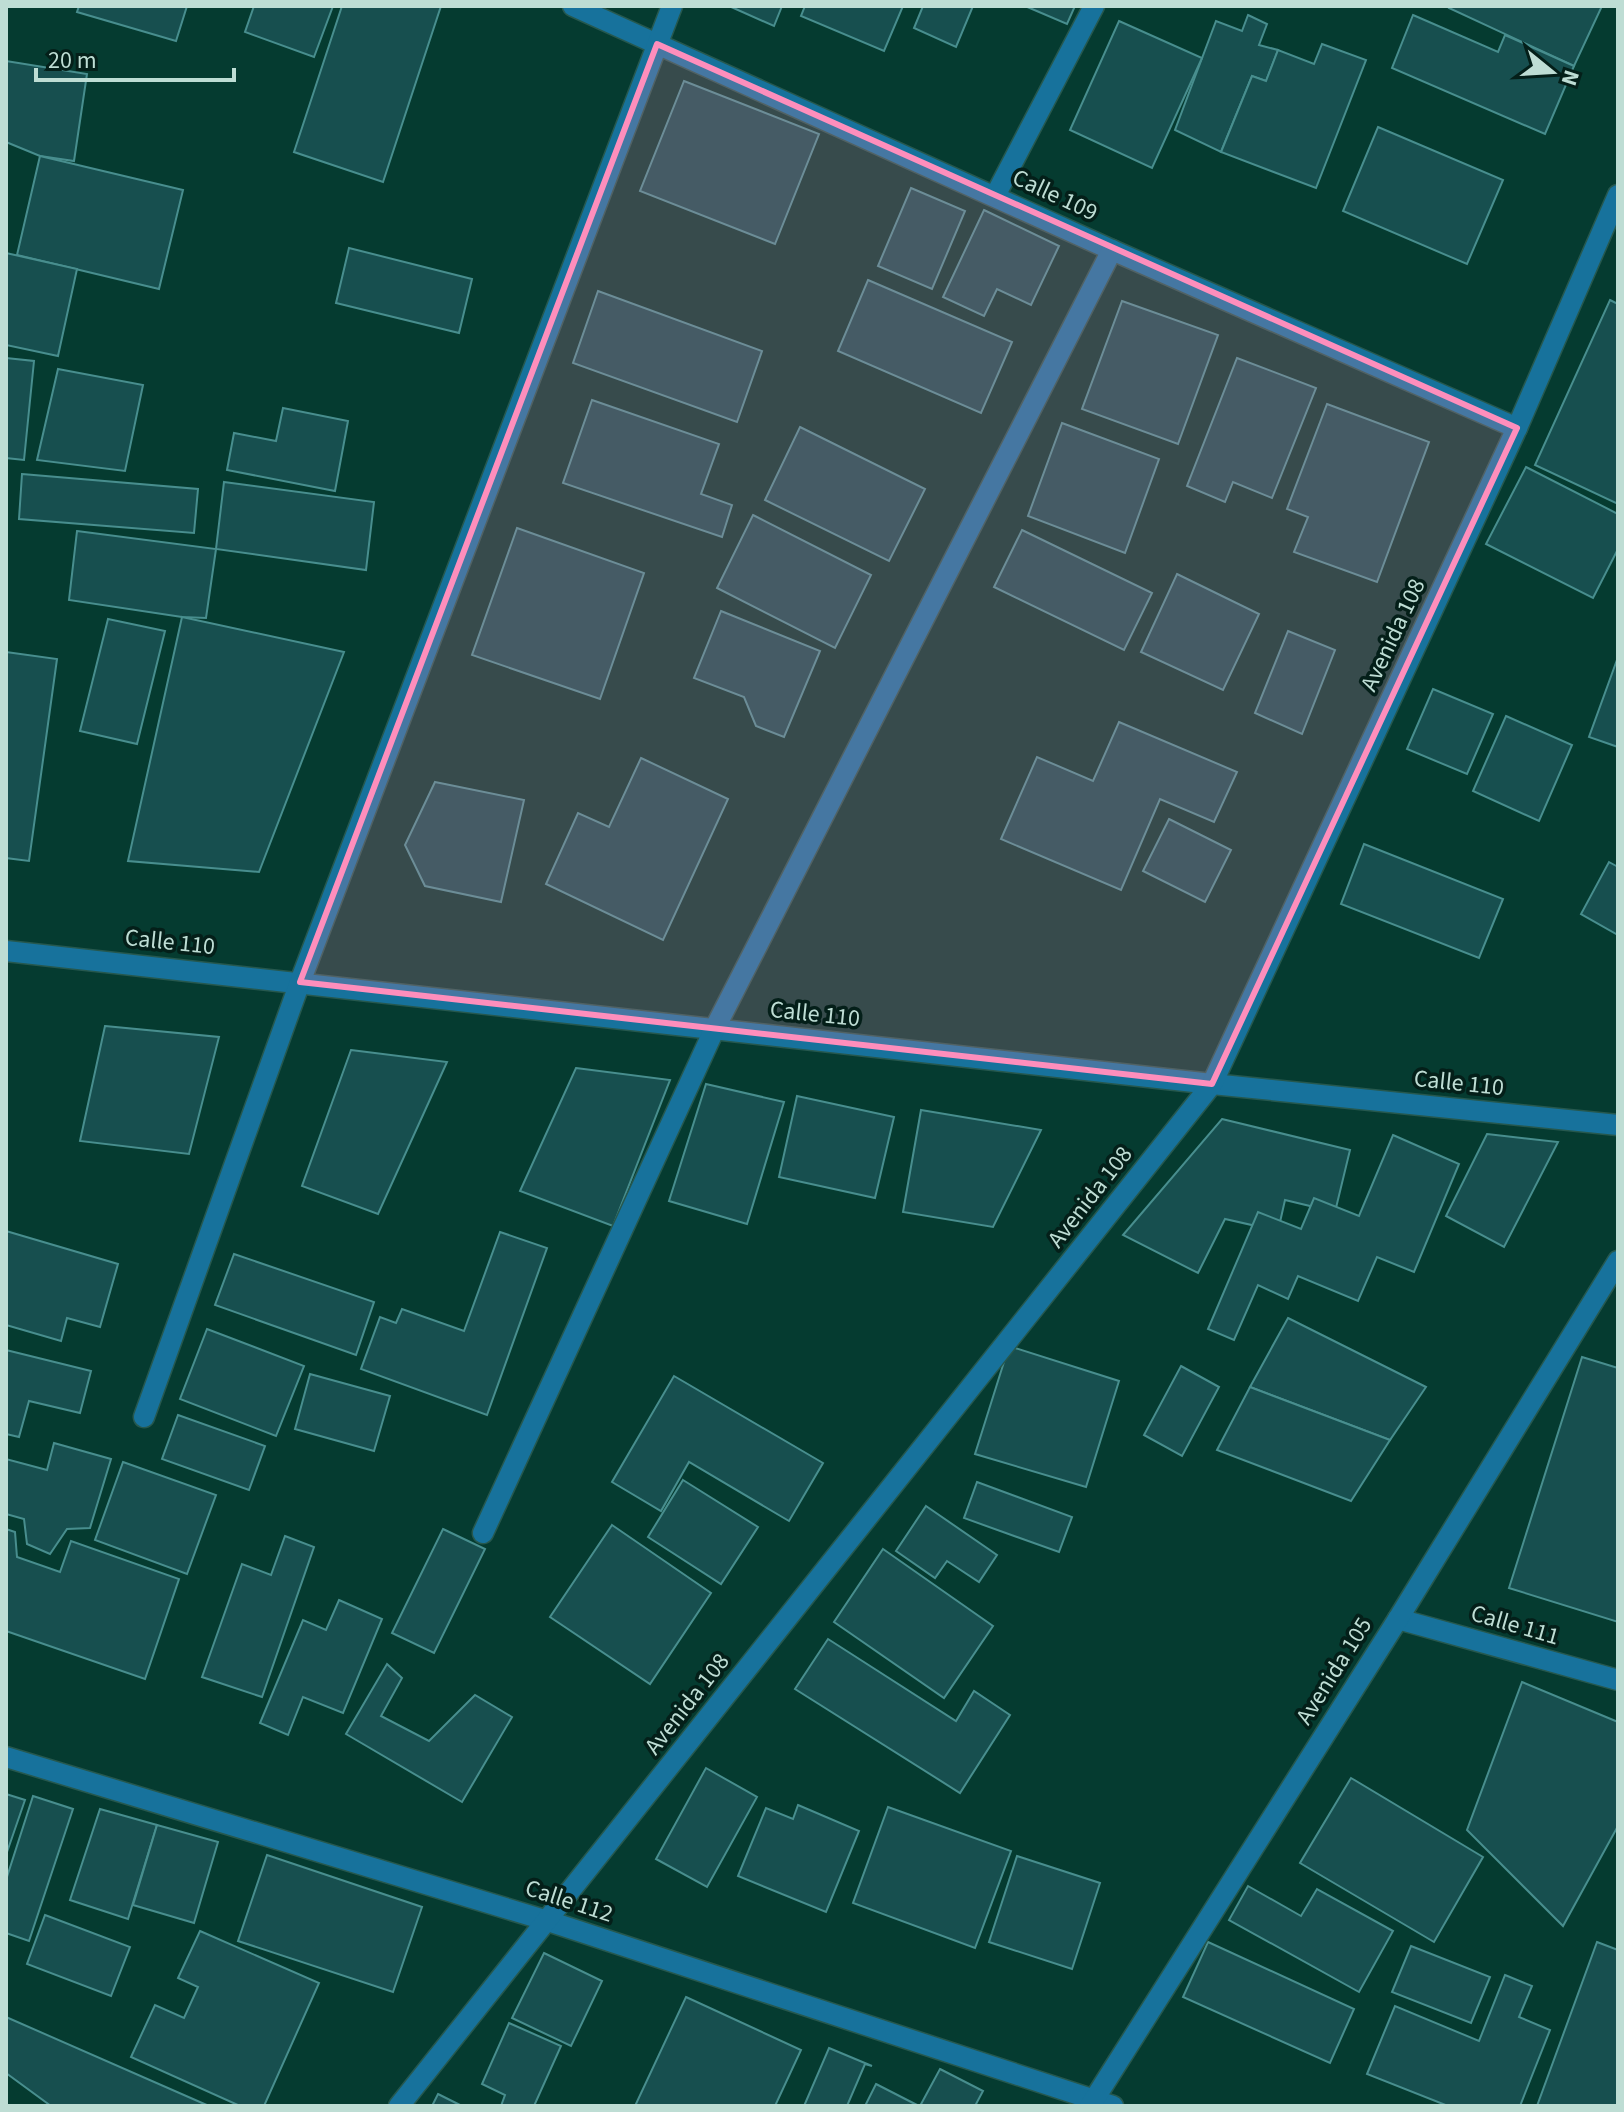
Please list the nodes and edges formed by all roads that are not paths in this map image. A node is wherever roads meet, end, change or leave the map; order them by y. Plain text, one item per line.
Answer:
1 (573, 6) edge
2 (672, 6) edge
3 (1094, 6) edge
4 (657, 44) junction
5 (1618, 195) edge
6 (995, 196) junction
7 (1112, 250) junction
8 (1517, 428) junction
9 (6, 951) edge
10 (300, 982) junction
11 (715, 1028) junction
12 (1212, 1084) junction
13 (1618, 1125) edge
14 (1618, 1261) edge
15 (144, 1417) dead end
16 (483, 1533) dead end
17 (1398, 1619) junction
18 (1618, 1680) edge
19 (6, 1757) edge
20 (548, 1921) junction
21 (1099, 2104) edge
22 (399, 2106) edge

1 - 4 street, Calle 109
2 - 4 street
3 - 6 street
4 - 6 street, Calle 109
4 - 10 street
5 - 8 street, Avenida 108
6 - 7 street, Calle 109
7 - 8 street, Calle 109
7 - 11 street
8 - 12 street, Avenida 108
9 - 10 street, Calle 110
10 - 11 street, Calle 110
10 - 15 street
11 - 12 street, Calle 110
11 - 16 street
12 - 13 street, Calle 110
12 - 20 street, Avenida 108
14 - 17 street, Avenida 105
17 - 18 street, Calle 111
17 - 21 street, Avenida 105
19 - 20 street, Calle 112
20 - 21 street, Calle 112
20 - 22 street, Avenida 108

